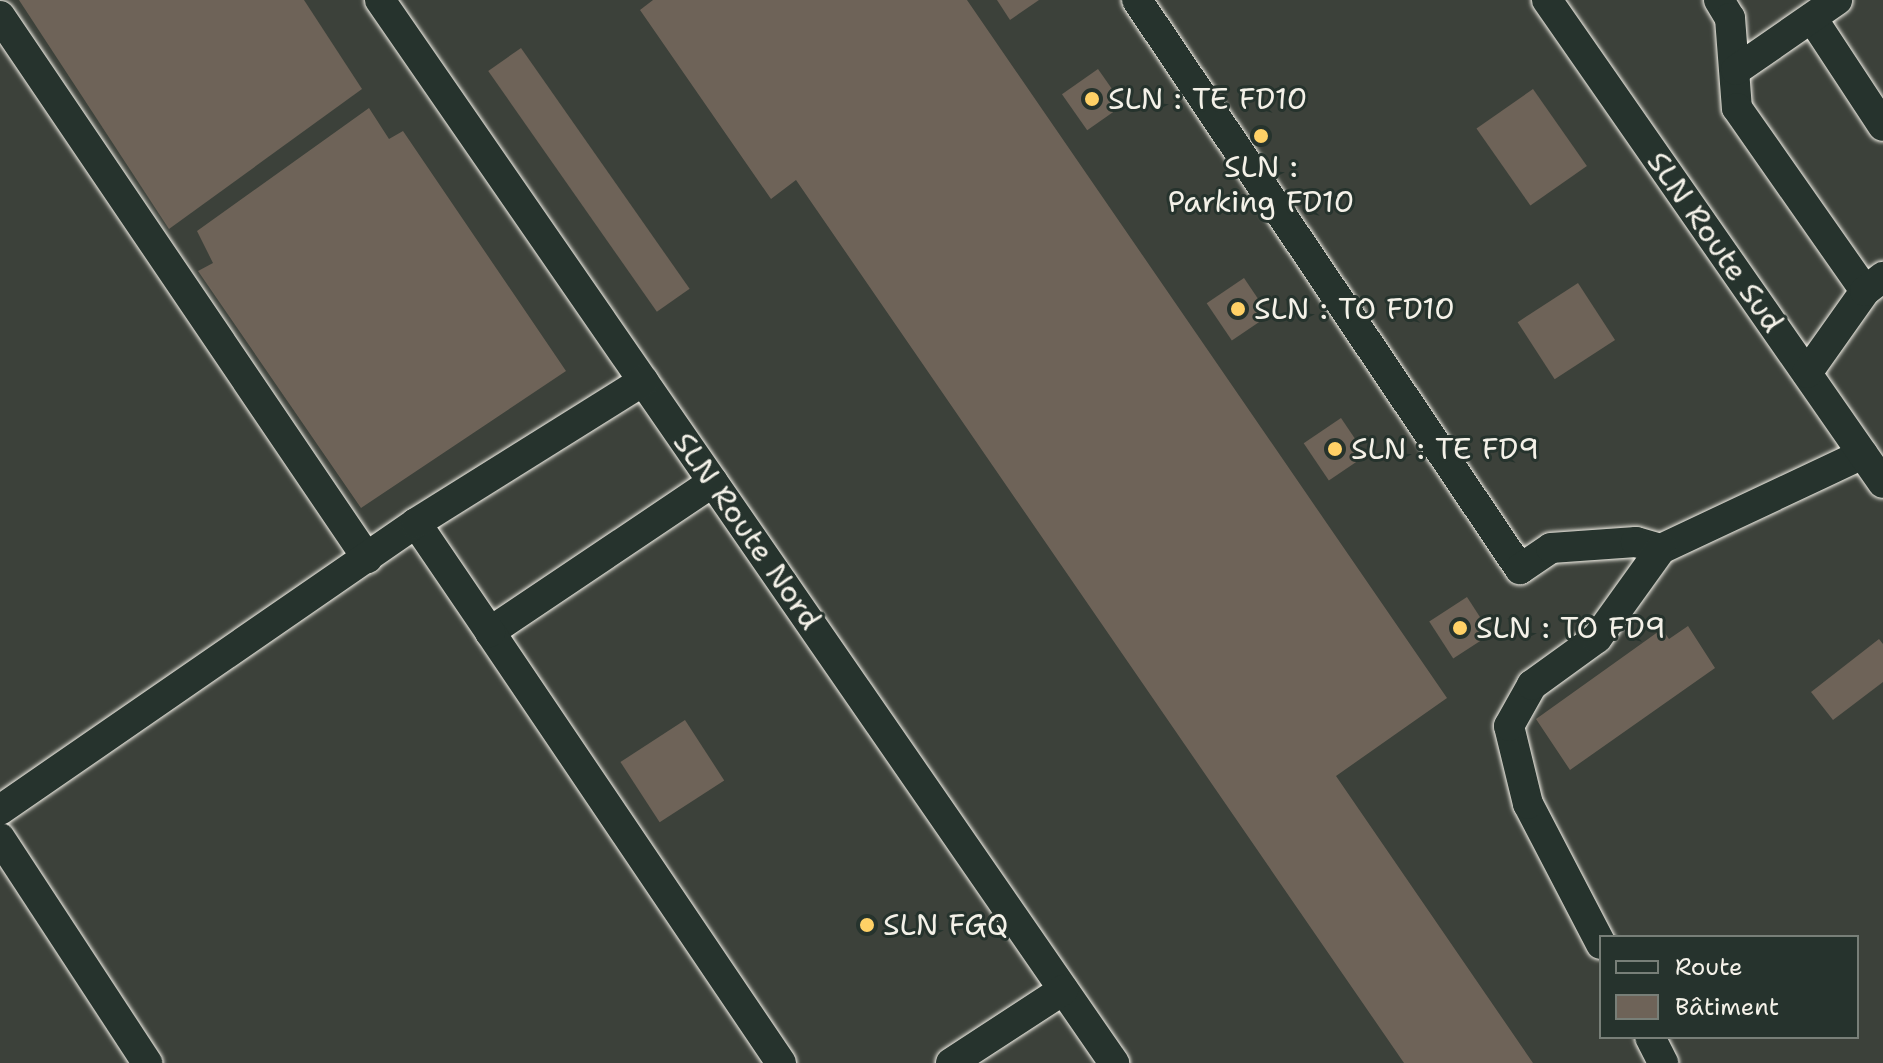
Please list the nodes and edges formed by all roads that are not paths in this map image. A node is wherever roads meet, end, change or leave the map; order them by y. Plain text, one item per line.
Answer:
1 (380, 0) edge
2 (1137, 0) edge
3 (1547, 0) edge
4 (1719, 0) edge
5 (1837, 0) edge
6 (0, 16) edge
7 (1812, 18) junction
8 (1736, 70) junction
9 (1883, 126) edge
10 (1877, 285) edge
11 (1807, 373) junction
12 (643, 381) junction
13 (1863, 454) junction
14 (713, 482) junction
15 (1883, 483) edge
16 (416, 523) junction
17 (1648, 545) junction
18 (367, 558) junction
19 (490, 632) junction
20 (0, 810) edge
21 (0, 838) edge
22 (1599, 940) edge
23 (1063, 990) junction
24 (1651, 1039) edge
25 (147, 1063) edge
26 (781, 1063) edge
27 (951, 1063) edge
28 (1114, 1063) edge
29 (1663, 1063) edge

1 - 12 lane, SLN Route Nord
2 - 17 lane
3 - 11 lane, SLN Route Sud
4 - 8 lane
5 - 7 lane
6 - 18 lane
7 - 8 lane
7 - 9 lane
8 - 10 lane
10 - 11 lane
11 - 13 lane, SLN Route Sud
12 - 14 lane, SLN Route Nord
12 - 16 lane
13 - 15 lane, SLN Route Sud
13 - 17 lane
14 - 19 lane
14 - 23 lane, SLN Route Nord
16 - 18 lane
16 - 19 lane
17 - 22 lane
18 - 20 lane
19 - 26 lane
21 - 25 lane
23 - 27 lane
23 - 28 lane, SLN Route Nord
24 - 29 lane

